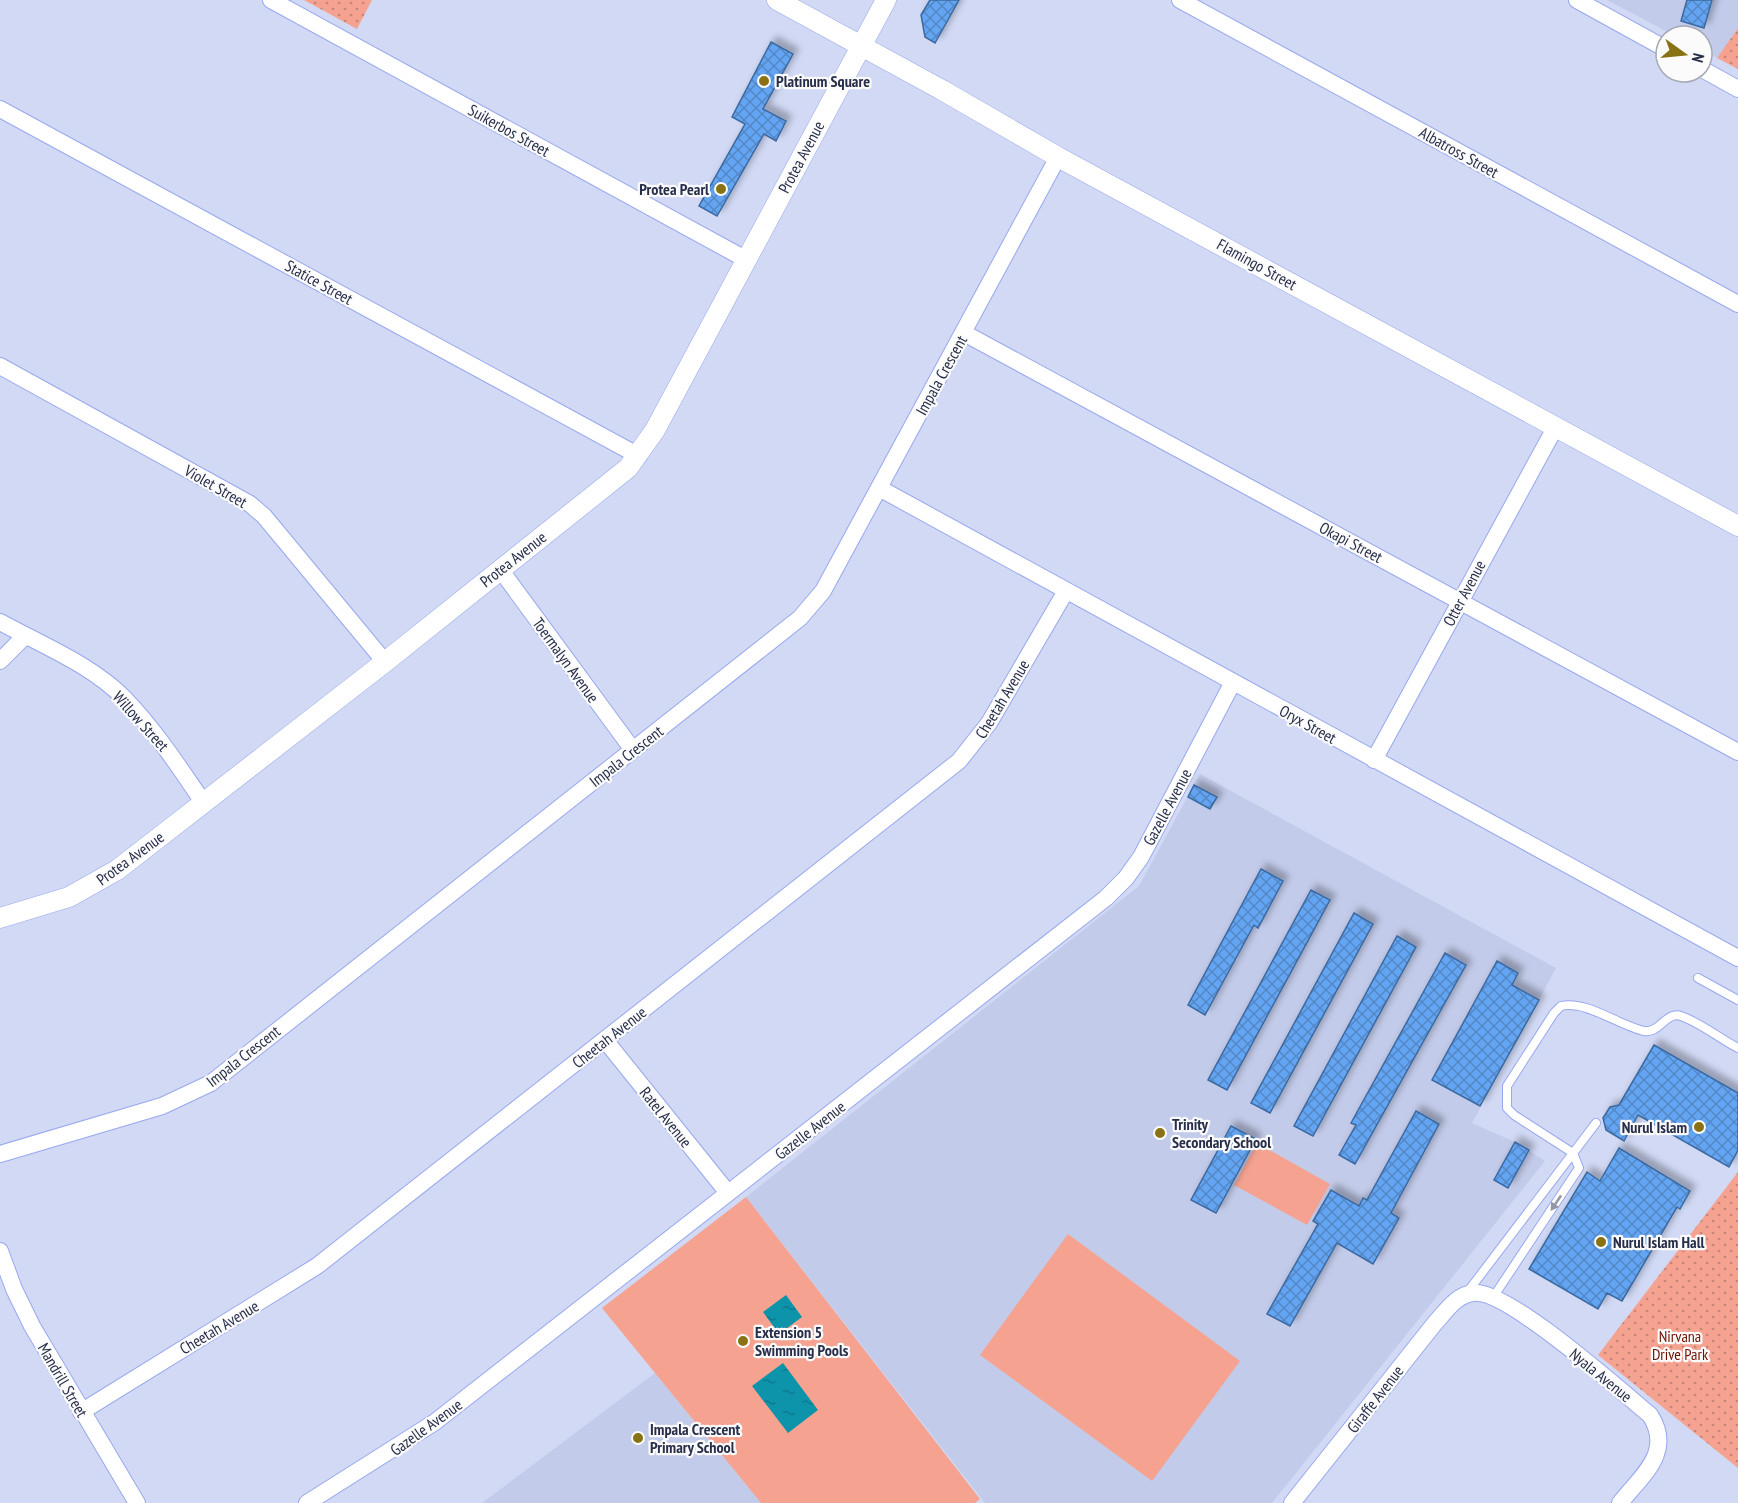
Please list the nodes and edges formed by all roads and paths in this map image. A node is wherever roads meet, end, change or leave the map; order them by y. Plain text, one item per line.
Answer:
1 (271, 0) edge
2 (777, 0) edge
3 (886, 0) edge
4 (1180, 0) edge
5 (1582, 1) edge
6 (1654, 42) edge
7 (861, 45) junction
8 (1714, 76) edge
9 (1738, 89) edge
10 (0, 109) edge
11 (1058, 157) junction
12 (747, 260) junction
13 (1738, 304) edge
14 (964, 333) junction
15 (0, 366) edge
16 (1556, 426) junction
17 (639, 456) junction
18 (879, 488) junction
19 (1738, 526) edge
20 (500, 569) junction
21 (1066, 591) junction
22 (1460, 601) junction
23 (0, 622) edge
24 (25, 636) junction
25 (0, 661) edge
26 (385, 662) junction
27 (1233, 682) junction
28 (633, 750) junction
29 (1738, 752) edge
30 (1374, 760) junction
31 (203, 802) junction
32 (0, 918) edge
33 (1738, 958) edge
34 (1698, 978) dead end
35 (1738, 1000) edge
36 (604, 1040) junction
37 (1737, 1046) edge
38 (1596, 1123) dead end
39 (1573, 1153) junction
40 (0, 1154) edge
41 (728, 1193) junction
42 (0, 1251) edge
43 (1463, 1295) junction
44 (1494, 1296) junction
45 (81, 1412) junction
46 (137, 1503) edge
47 (307, 1503) edge
48 (1292, 1503) edge
49 (1620, 1503) edge

1 - 12 street, Suikerbos Street
2 - 7 street, Flamingo Street
3 - 7 street, Protea Avenue
4 - 13 street, Albatross Street
5 - 6 street
7 - 11 street, Flamingo Street
7 - 12 street, Protea Avenue
8 - 9 street
10 - 17 street, Statice Street
11 - 14 street, Impala Crescent
11 - 16 street, Flamingo Street
12 - 17 street, Protea Avenue
14 - 18 street, Impala Crescent
14 - 22 street, Okapi Street
15 - 26 street, Violet Street
16 - 19 street, Flamingo Street
16 - 22 street, Otter Avenue
17 - 20 street, Protea Avenue
18 - 21 street, Oryx Street
18 - 28 street, Impala Crescent
20 - 26 street, Protea Avenue
20 - 28 street, Toermalyn Avenue
21 - 27 street, Oryx Street
21 - 36 street, Cheetah Avenue
22 - 29 street, Okapi Street
22 - 30 street, Otter Avenue
23 - 24 street, Willow Street
24 - 25 street
24 - 31 street, Willow Street
26 - 31 street, Protea Avenue
27 - 30 street, Oryx Street
27 - 41 street, Gazelle Avenue
28 - 40 street, Impala Crescent
30 - 33 street, Oryx Street
31 - 32 street, Protea Avenue
34 - 35 lane
36 - 41 street, Ratel Avenue
36 - 45 street, Cheetah Avenue
37 - 39 lane
38 - 39 lane
39 - 43 lane
39 -> 44 lane
41 - 47 street, Gazelle Avenue
42 - 45 street, Mandrill Street
43 - 44 street
43 - 48 street, Giraffe Avenue
44 - 49 street, Nyala Avenue
45 - 46 street, Mandrill Street

